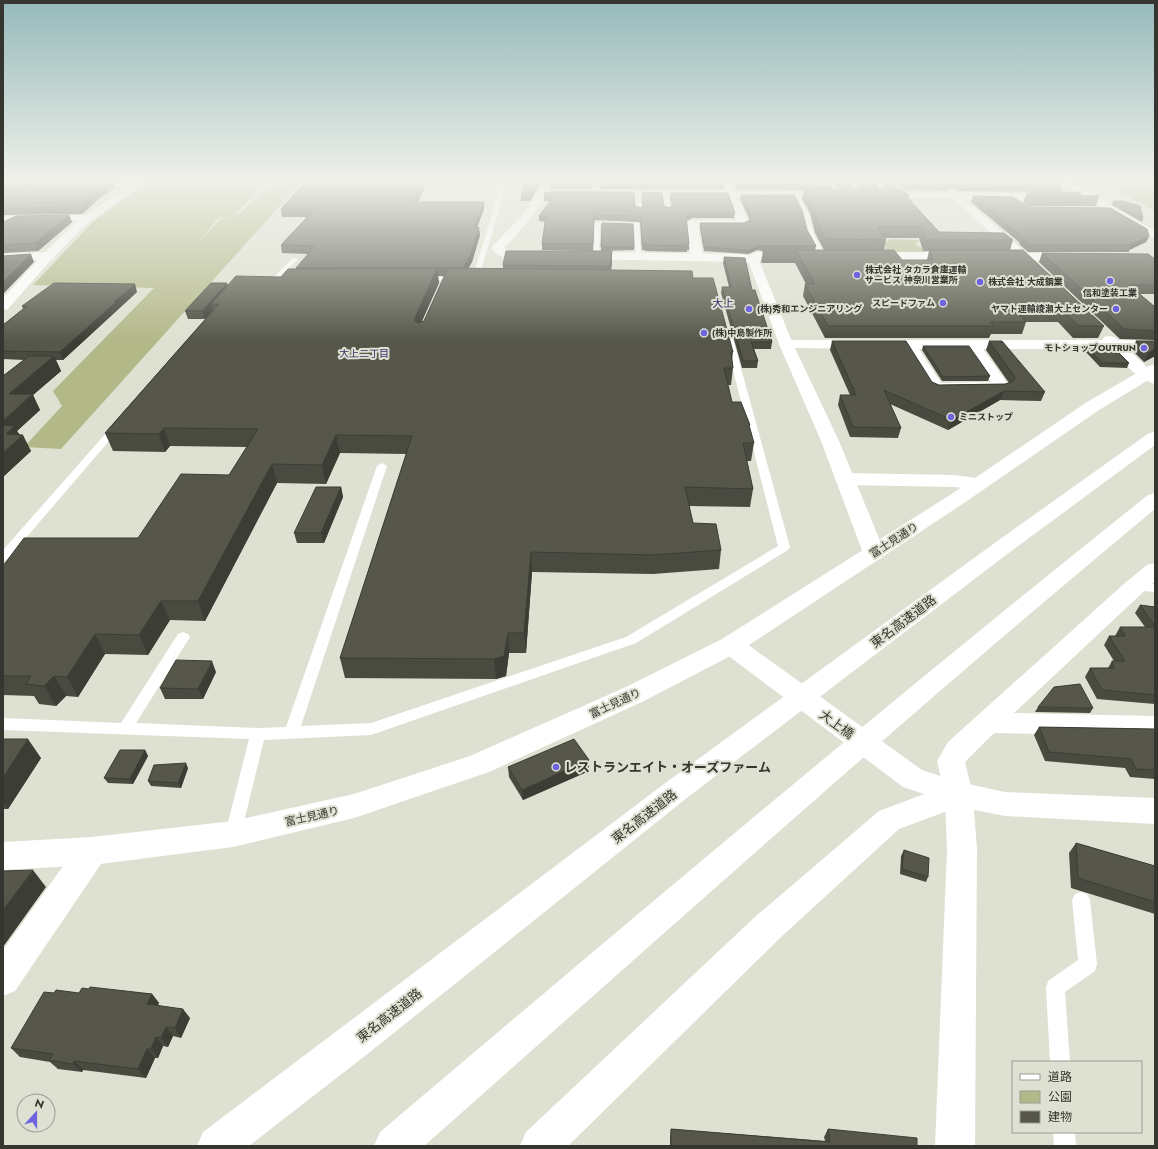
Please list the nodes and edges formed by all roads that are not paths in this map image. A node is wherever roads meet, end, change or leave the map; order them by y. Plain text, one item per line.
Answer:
1 (71, 234) edge
2 (491, 234) edge
3 (513, 234) edge
4 (597, 234) edge
5 (638, 234) edge
6 (694, 234) edge
7 (811, 234) edge
8 (999, 234) edge
9 (754, 254) junction
10 (49, 256) junction
11 (550, 256) edge
12 (573, 256) edge
13 (596, 256) junction
14 (826, 256) joint
15 (853, 256) edge
16 (970, 256) edge
17 (985, 256) edge
18 (1024, 256) junction
19 (639, 257) junction
20 (697, 257) junction
21 (1086, 257) edge
22 (3, 258) edge
23 (295, 259) dead end
24 (1041, 273) edge
25 (291, 279) edge
26 (414, 279) edge
27 (5, 301) edge
28 (726, 327) edge
29 (1097, 328) edge
30 (786, 344) junction
31 (908, 344) junction
32 (972, 344) junction
33 (1114, 344) junction
34 (1155, 345) edge
35 (1152, 374) edge
36 (124, 418) edge
37 (1155, 437) edge
38 (382, 466) dead end
39 (845, 479) junction
40 (979, 483) junction
41 (1155, 499) edge
42 (874, 553) junction
43 (3, 557) edge
44 (1155, 570) edge
45 (1144, 588) edge
46 (183, 638) dead end
47 (731, 645) junction
48 (988, 722) junction
49 (3, 724) edge
50 (1155, 726) edge
51 (125, 729) junction
52 (291, 733) junction
53 (258, 734) junction
54 (959, 794) junction
55 (1155, 811) edge
56 (233, 834) junction
57 (92, 851) junction
58 (3, 856) edge
59 (1081, 900) dead end
60 (3, 979) edge
61 (1060, 1061) edge
62 (1064, 1133) edge
63 (217, 1146) edge
64 (394, 1146) edge
65 (540, 1146) edge
66 (955, 1146) edge
67 (1065, 1146) edge

1 - 10 main road
2 - 26 lane
3 - 11 main road
4 - 13 lane
5 - 19 lane
6 - 20 main road
7 - 14 lane
8 - 18 main road
9 - 14 main road
9 - 20 main road
9 - 30 main road
10 - 22 main road
10 - 27 main road
12 - 13 main road
13 - 19 main road
15 - 16 main road
17 - 18 main road
18 - 21 main road
18 - 24 main road
19 - 20 main road
23 - 25 lane
28 - 52 lane
29 - 33 main road
30 - 31 main road
30 - 39 main road
31 - 32 main road
31 - 32 main road
32 - 33 main road
33 - 34 main road
33 - 35 main road
35 - 40 main road, 富士見通り
36 - 43 lane
37 - 63 main road, 東名高速道路
38 - 52 lane
39 - 40 main road
39 - 42 main road
40 - 42 main road, 富士見通り
41 - 64 main road
42 - 47 main road, 富士見通り
44 - 45 main road
45 - 48 main road
46 - 51 lane
47 - 54 main road, 大上橋
47 - 56 main road, 富士見通り
48 - 50 main road
48 - 54 main road
49 - 51 lane
51 - 53 lane
52 - 53 lane
53 - 56 lane
54 - 55 main road, 大上橋
54 - 65 main road
54 - 66 main road
56 - 57 main road, 富士見通り
57 - 58 main road, 富士見通り
57 - 60 main road
59 - 61 lane
62 - 67 lane

